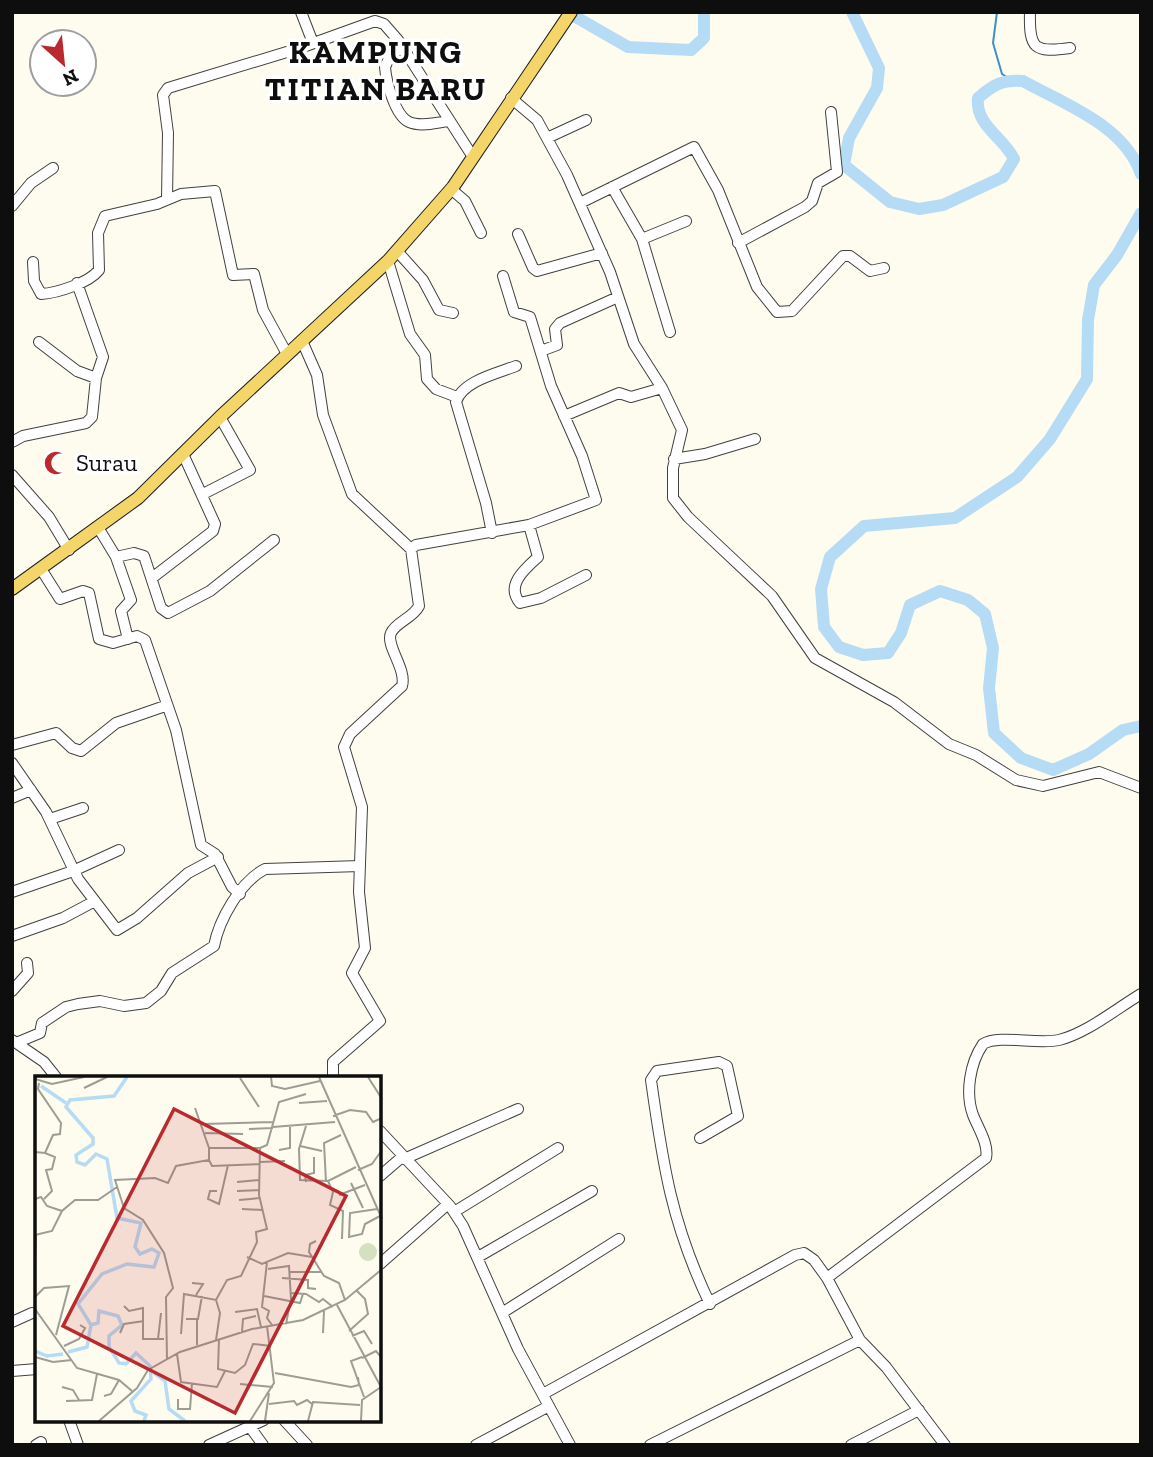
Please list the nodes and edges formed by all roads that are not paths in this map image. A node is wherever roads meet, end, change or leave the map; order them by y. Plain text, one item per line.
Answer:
1 (301, 12) edge
2 (1030, 12) edge
3 (568, 17) edge
4 (313, 43) junction
5 (403, 47) junction
6 (1070, 48) dead end
7 (511, 98) junction
8 (831, 112) dead end
9 (586, 120) dead end
10 (448, 121) junction
11 (547, 138) junction
12 (473, 157) junction
13 (53, 168) dead end
14 (612, 187) junction
15 (451, 189) junction
16 (167, 200) junction
17 (580, 203) junction
18 (12, 206) edge
19 (686, 221) dead end
20 (481, 233) dead end
21 (518, 234) dead end
22 (642, 239) junction
23 (738, 243) junction
24 (602, 253) junction
25 (393, 256) junction
26 (33, 262) dead end
27 (884, 268) dead end
28 (503, 276) dead end
29 (77, 283) junction
30 (618, 297) junction
31 (453, 313) dead end
32 (670, 331) dead end
33 (302, 341) junction
34 (39, 342) dead end
35 (541, 351) junction
36 (287, 354) junction
37 (516, 366) dead end
38 (96, 378) junction
39 (662, 388) junction
40 (457, 397) junction
41 (565, 416) junction
42 (220, 417) junction
43 (755, 439) dead end
44 (12, 442) edge
45 (183, 454) junction
46 (674, 458) junction
47 (12, 475) edge
48 (203, 494) junction
49 (529, 525) junction
50 (99, 529) junction
51 (492, 533) junction
52 (274, 540) dead end
53 (411, 549) junction
54 (69, 550) junction
55 (116, 557) junction
56 (41, 569) junction
57 (586, 575) dead end
58 (152, 578) junction
59 (12, 589) edge
60 (128, 639) junction
61 (165, 706) junction
62 (12, 745) edge
63 (12, 763) edge
64 (1141, 788) edge
65 (31, 790) junction
66 (12, 798) edge
67 (83, 808) dead end
68 (50, 819) junction
69 (119, 849) dead end
70 (218, 857) junction
71 (360, 866) junction
72 (73, 871) junction
73 (12, 892) edge
74 (240, 894) junction
75 (93, 902) junction
76 (12, 936) edge
77 (27, 963) dead end
78 (12, 991) edge
79 (1141, 994) edge
80 (14, 1042) edge
81 (55, 1076) edge
82 (333, 1076) edge
83 (518, 1109) dead end
84 (382, 1133) edge
85 (700, 1138) dead end
86 (558, 1148) dead end
87 (403, 1158) junction
88 (382, 1174) edge
89 (592, 1191) dead end
90 (451, 1208) junction
91 (619, 1239) dead end
92 (478, 1257) junction
93 (382, 1263) edge
94 (827, 1278) junction
95 (710, 1304) junction
96 (32, 1313) dead end
97 (502, 1313) junction
98 (12, 1322) edge
99 (860, 1340) junction
100 (35, 1369) edge
101 (12, 1371) edge
102 (543, 1394) junction
103 (550, 1406) junction
104 (919, 1410) junction
105 (70, 1422) edge
106 (260, 1422) edge
107 (286, 1422) edge
108 (250, 1427) junction
109 (79, 1445) edge
110 (209, 1445) edge
111 (263, 1445) edge
112 (307, 1445) edge
113 (476, 1445) edge
114 (570, 1445) edge
115 (650, 1445) edge
116 (851, 1445) edge
117 (945, 1445) edge

1 - 4 street
2 - 6 street
3 - 7 main road
4 - 5 street
4 - 16 street
5 - 10 street
5 - 10 street
7 - 11 street
7 - 12 main road
8 - 23 street
9 - 11 street
10 - 12 street
11 - 17 street
12 - 15 main road
13 - 18 street
14 - 17 street
14 - 22 street
14 - 23 street
15 - 20 street
15 - 25 main road
16 - 29 street
16 - 36 street
17 - 24 street
19 - 22 street
21 - 24 street
22 - 32 street
23 - 27 street
24 - 30 street
25 - 31 street
25 - 33 main road
25 - 40 street
26 - 29 street
28 - 35 street
29 - 38 street
30 - 35 street
30 - 39 street
33 - 36 main road
33 - 53 street
34 - 38 street
35 - 41 street
36 - 42 main road
37 - 40 street
38 - 44 street
39 - 41 street
39 - 46 street
40 - 51 street
41 - 49 street
42 - 45 main road
42 - 48 street
43 - 46 street
45 - 48 street
45 - 50 main road
46 - 64 street
47 - 54 street
48 - 58 street
49 - 51 street
49 - 57 street
50 - 54 main road
50 - 55 street
51 - 53 street
52 - 58 street
53 - 71 street
54 - 56 main road
55 - 58 street
55 - 60 street
56 - 59 main road
56 - 60 street
60 - 61 street
61 - 62 street
61 - 70 street
63 - 65 street
65 - 66 street
65 - 68 street
67 - 68 street
68 - 72 street
69 - 72 street
70 - 74 street
70 - 75 street
71 - 74 street
71 - 82 street
72 - 73 street
72 - 75 street
74 - 80 street
75 - 76 street
77 - 78 street
79 - 94 street
80 - 81 street
83 - 87 street
84 - 87 street
85 - 95 street
86 - 90 street
87 - 88 street
87 - 90 street
89 - 92 street
90 - 92 street
90 - 93 street
91 - 97 street
92 - 97 street
94 - 95 street
94 - 99 street
95 - 102 street
96 - 98 street
97 - 102 street
99 - 104 street
99 - 115 street
100 - 101 street
102 - 103 street
103 - 113 street
103 - 114 street
104 - 116 street
104 - 117 street
105 - 109 street
106 - 108 street
107 - 112 street
108 - 110 street
108 - 111 street

